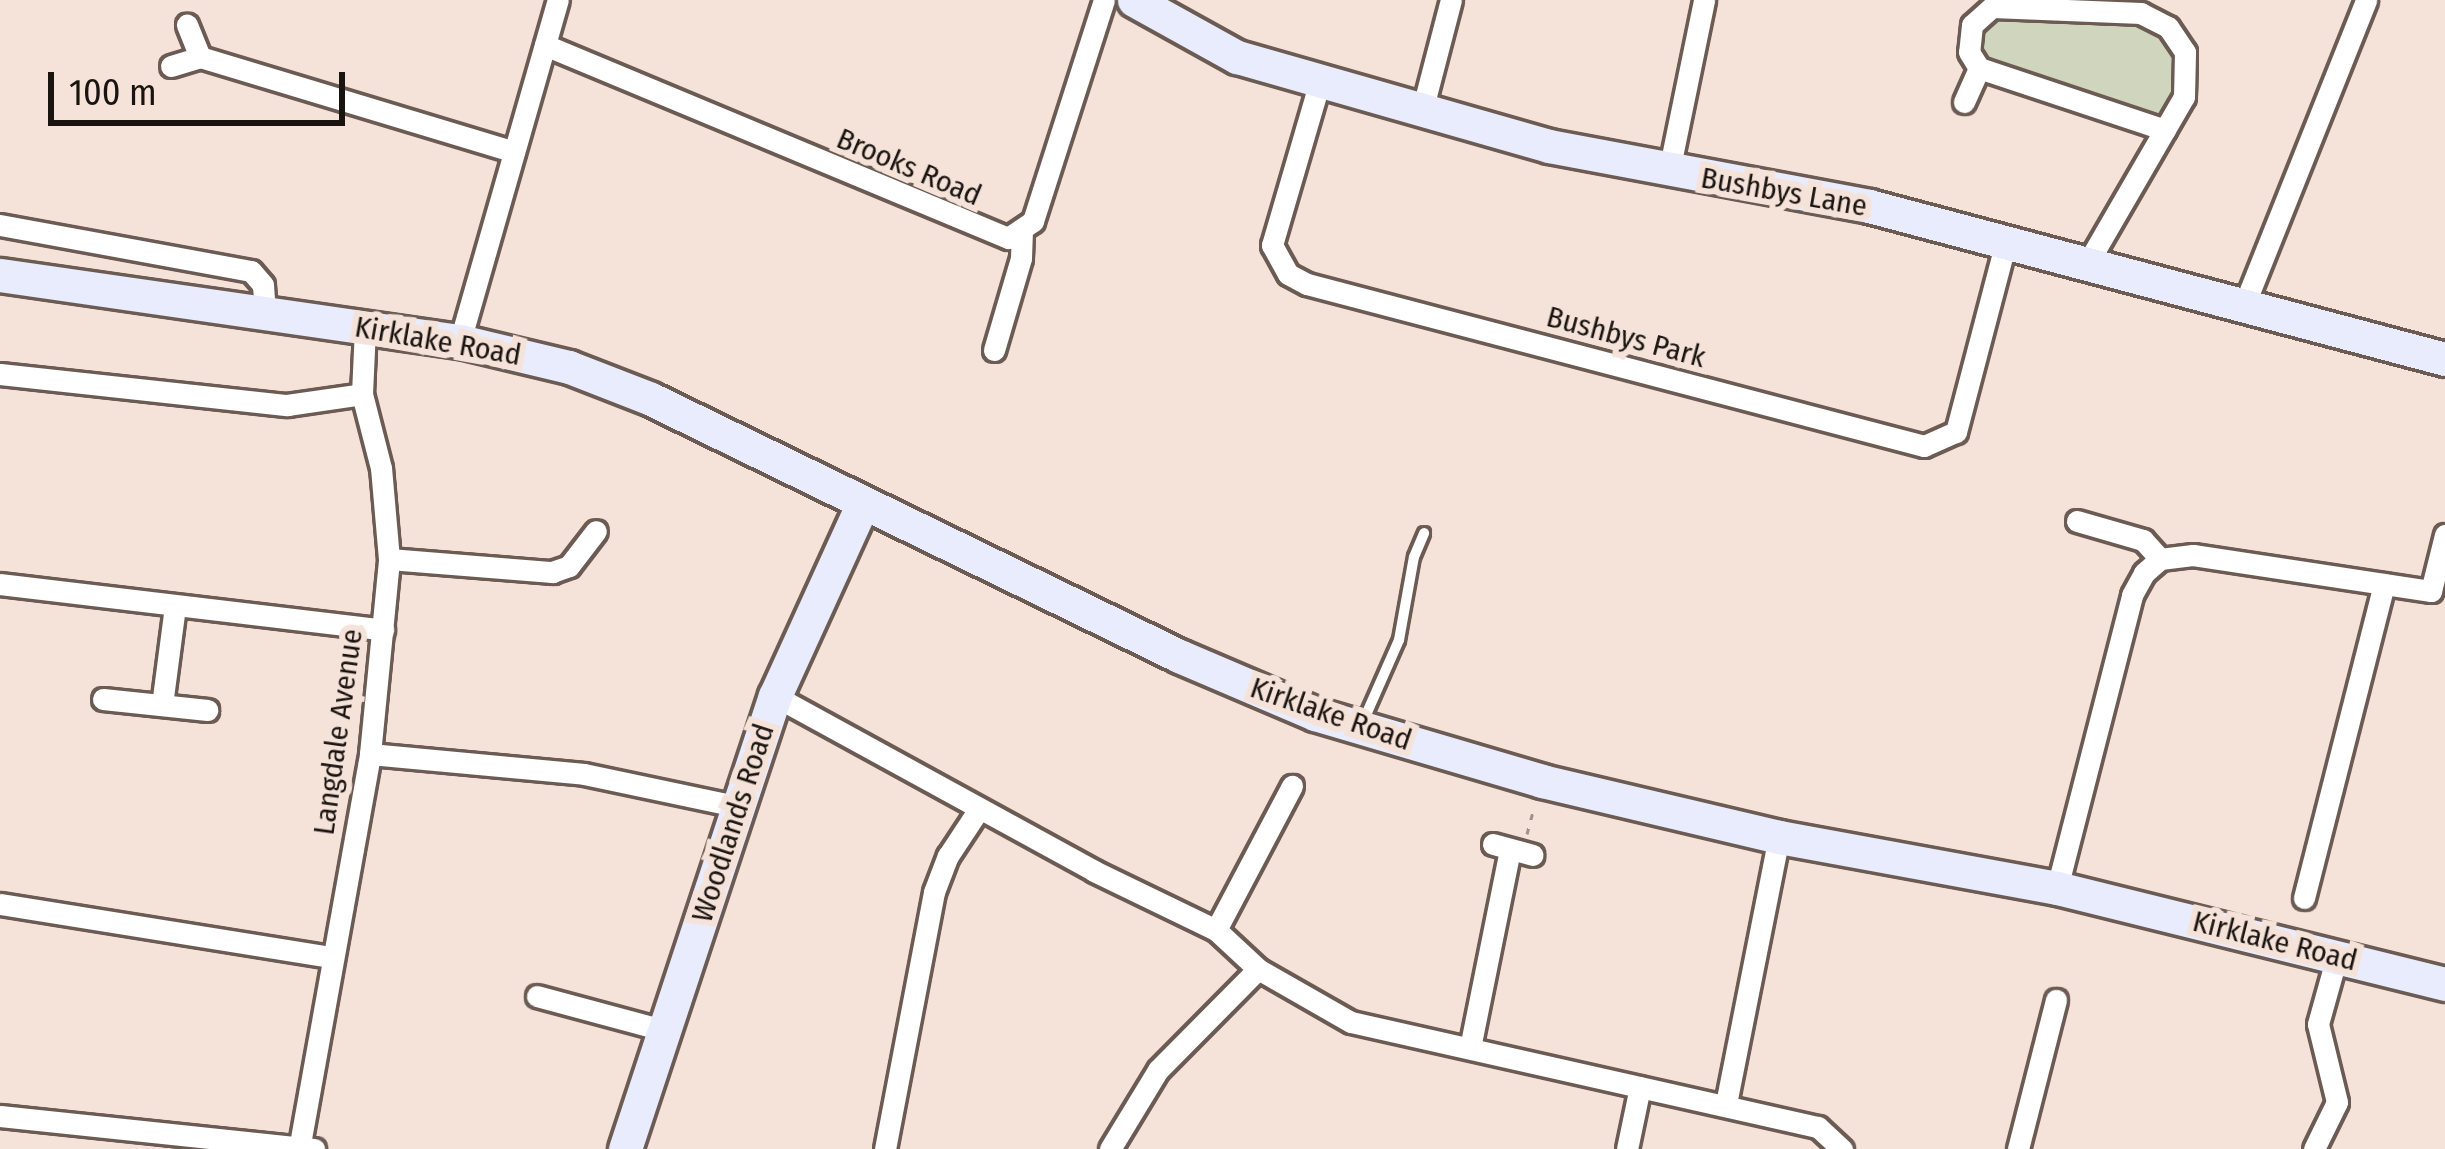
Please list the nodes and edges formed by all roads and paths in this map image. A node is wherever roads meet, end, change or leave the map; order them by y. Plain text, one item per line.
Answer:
1 (559, 0) edge
2 (1104, 0) edge
3 (1133, 0) edge
4 (1451, 0) edge
5 (1704, 0) edge
6 (2366, 0) edge
7 (1991, 3) edge
8 (187, 24) dead end
9 (545, 45) junction
10 (200, 57) junction
11 (171, 66) dead end
12 (1978, 68) junction
13 (1320, 81) junction
14 (1964, 102) dead end
15 (1422, 111) junction
16 (2165, 130) junction
17 (514, 152) junction
18 (1669, 172) junction
19 (0, 225) edge
20 (1022, 233) junction
21 (2006, 242) junction
22 (2087, 264) junction
23 (0, 275) edge
24 (2243, 308) junction
25 (265, 312) junction
26 (365, 327) junction
27 (460, 341) junction
28 (994, 350) dead end
29 (2445, 359) edge
30 (0, 374) edge
31 (362, 394) junction
32 (862, 505) junction
33 (2077, 521) dead end
34 (596, 531) dead end
35 (1424, 532) dead end
36 (2445, 535) edge
37 (389, 559) junction
38 (2160, 559) junction
39 (0, 584) edge
40 (2384, 584) junction
41 (2438, 592) edge
42 (175, 606) junction
43 (383, 630) junction
44 (775, 696) junction
45 (103, 699) dead end
46 (162, 705) junction
47 (207, 710) dead end
48 (1360, 728) junction
49 (370, 754) junction
50 (1542, 782) junction
51 (1292, 786) dead end
52 (736, 806) junction
53 (980, 809) junction
54 (1779, 837) junction
55 (1514, 851) joint
56 (2057, 888) junction
57 (2303, 898) dead end
58 (0, 904) edge
59 (1216, 930) junction
60 (2336, 956) junction
61 (332, 957) junction
62 (1258, 969) junction
63 (2445, 984) edge
64 (538, 996) dead end
65 (2056, 1000) dead end
66 (667, 1031) junction
67 (1470, 1048) junction
68 (1640, 1088) junction
69 (1726, 1104) junction
70 (0, 1116) edge
71 (307, 1147) edge
72 (625, 1149) edge
73 (885, 1149) edge
74 (1110, 1149) edge
75 (1627, 1149) edge
76 (1842, 1149) edge
77 (2018, 1149) edge
78 (2314, 1149) edge

1 - 9 street
2 - 20 street
3 - 13 street, Bushbys Lane
4 - 15 street
5 - 18 street
6 - 24 street
7 - 12 street
7 - 16 street
8 - 10 street
9 - 17 street
9 - 20 street, Brooks Road
10 - 11 street
10 - 17 street
12 - 14 street
12 - 16 street
13 - 15 street, Bushbys Lane
13 - 21 street, Bushbys Park
15 - 18 street, Bushbys Lane
16 - 22 street
17 - 27 street
18 - 21 street, Bushbys Lane
19 - 25 street
20 - 28 street
21 - 22 street, Bushbys Lane
22 - 24 street, Bushbys Lane
23 - 25 street, Kirklake Road
24 - 29 street, Bushbys Lane
25 - 26 street, Kirklake Road
26 - 27 street, Kirklake Road
26 - 31 street, Langdale Avenue
27 - 32 street, Kirklake Road
30 - 31 street
31 - 37 street, Langdale Avenue
32 - 44 street, Woodlands Road
32 - 48 street, Kirklake Road
33 - 38 street
34 - 37 street
35 - 48 lane
36 - 41 street
37 - 43 street, Langdale Avenue
38 - 40 street
38 - 56 street
39 - 42 street
40 - 41 street
40 - 57 street
42 - 43 street
42 - 46 street
43 - 49 street, Langdale Avenue
44 - 52 street, Woodlands Road
44 - 53 street
45 - 46 street
46 - 47 street
48 - 50 street, Kirklake Road
49 - 52 street
49 - 61 street, Langdale Avenue
50 - 54 street, Kirklake Road
50 - 55 path
51 - 59 street
52 - 66 street, Woodlands Road
53 - 59 street
53 - 73 street
54 - 56 street, Kirklake Road
54 - 69 street
55 - 67 street
56 - 60 street, Kirklake Road
58 - 61 street
59 - 62 street
60 - 63 street, Kirklake Road
60 - 78 street
61 - 71 street, Langdale Avenue
62 - 67 street
62 - 74 street
64 - 66 street
65 - 77 street
66 - 72 street, Woodlands Road
67 - 68 street
68 - 69 street
68 - 75 street
69 - 76 street
70 - 71 street

